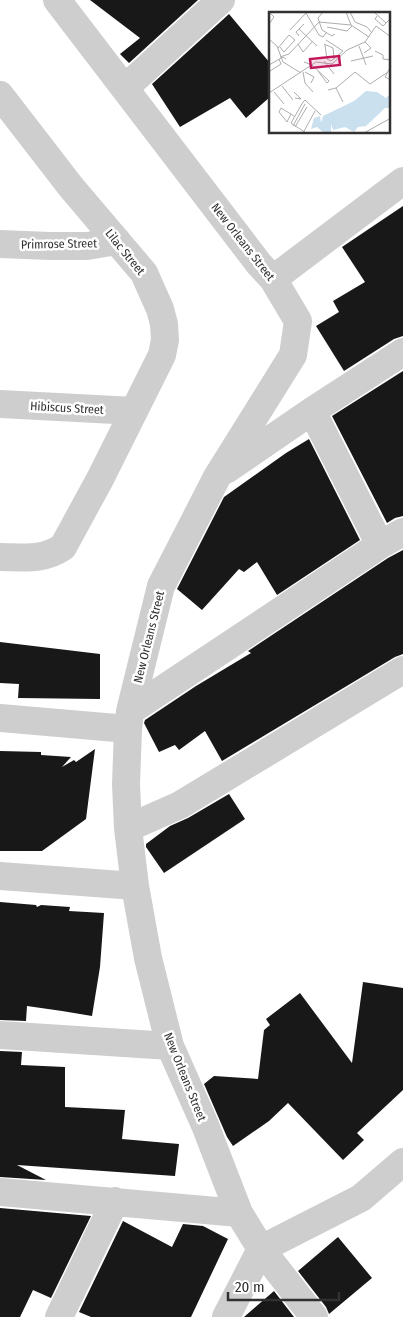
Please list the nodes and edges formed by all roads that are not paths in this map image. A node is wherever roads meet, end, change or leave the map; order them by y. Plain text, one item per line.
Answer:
1 (57, 0) edge
2 (221, 0) edge
3 (125, 88) junction
4 (0, 95) edge
5 (403, 181) edge
6 (117, 241) junction
7 (0, 244) edge
8 (272, 279) junction
9 (403, 352) edge
10 (0, 404) edge
11 (134, 411) junction
12 (312, 411) junction
13 (217, 477) junction
14 (403, 532) edge
15 (380, 545) junction
16 (0, 557) edge
17 (403, 670) edge
18 (0, 718) edge
19 (129, 720) junction
20 (128, 828) junction
21 (0, 876) edge
22 (135, 886) junction
23 (0, 1035) edge
24 (170, 1046) junction
25 (403, 1162) edge
26 (0, 1192) edge
27 (115, 1202) junction
28 (239, 1213) junction
29 (261, 1249) junction
30 (58, 1317) edge
31 (226, 1317) edge
32 (314, 1317) edge

1 - 3 street, New Orleans Street
2 - 3 street
3 - 8 street, New Orleans Street
4 - 6 street, Lilac Street
5 - 8 street
6 - 7 street, Primrose Street
6 - 11 street, Lilac Street
8 - 13 street, New Orleans Street
9 - 12 street
10 - 11 street, Hibiscus Street
11 - 16 street, Lilac Street
12 - 13 street
12 - 15 street
13 - 19 street, New Orleans Street
14 - 15 street
15 - 19 street
17 - 20 street
18 - 19 street
19 - 20 street, New Orleans Street
20 - 22 street, New Orleans Street
21 - 22 street
22 - 24 street, New Orleans Street
23 - 24 street
24 - 28 street, New Orleans Street
25 - 29 street
26 - 27 street
27 - 28 street
27 - 30 street
28 - 29 street, New Orleans Street
29 - 31 street
29 - 32 street, New Orleans Street

